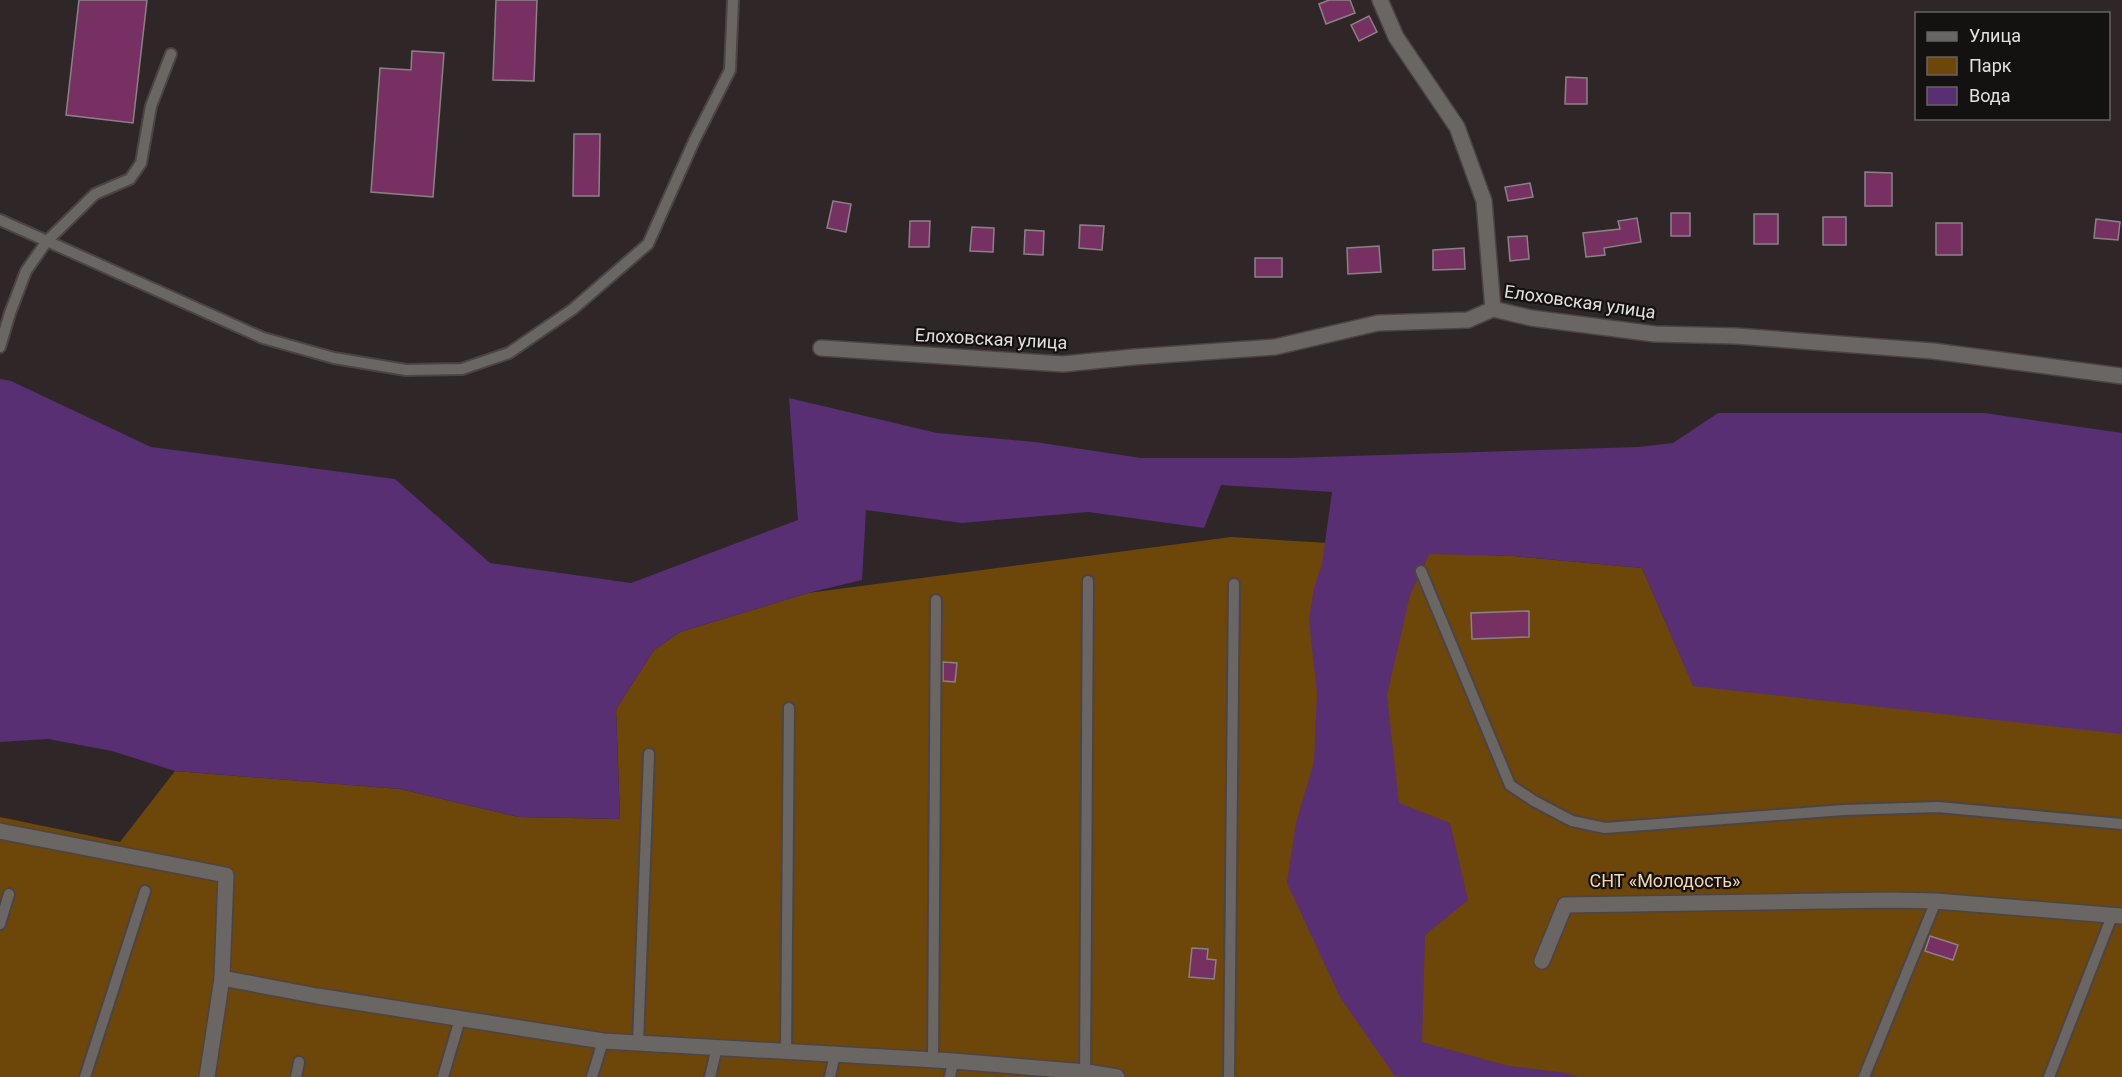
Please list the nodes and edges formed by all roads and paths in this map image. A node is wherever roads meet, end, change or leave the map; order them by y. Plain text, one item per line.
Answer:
1 (733, 0) edge
2 (1380, 0) edge
3 (171, 54) dead end
4 (0, 220) edge
5 (47, 241) junction
6 (1493, 309) junction
7 (0, 347) edge
8 (821, 348) dead end
9 (2122, 376) edge
10 (1421, 571) dead end
11 (1088, 581) dead end
12 (1234, 584) dead end
13 (936, 600) dead end
14 (789, 708) dead end
15 (649, 754) dead end
16 (2122, 824) edge
17 (0, 831) edge
18 (145, 891) dead end
19 (9, 894) dead end
20 (1936, 901) junction
21 (2117, 916) edge
22 (0, 924) edge
23 (1542, 961) dead end
24 (222, 978) junction
25 (460, 1019) junction
26 (603, 1041) junction
27 (638, 1043) junction
28 (717, 1047) junction
29 (786, 1051) junction
30 (835, 1054) junction
31 (933, 1060) junction
32 (953, 1061) junction
33 (299, 1062) dead end
34 (1086, 1074) edge
35 (85, 1077) edge
36 (207, 1077) edge
37 (296, 1077) edge
38 (443, 1077) edge
39 (592, 1077) edge
40 (710, 1077) edge
41 (830, 1077) edge
42 (950, 1077) edge
43 (1117, 1077) edge
44 (1228, 1077) edge
45 (1864, 1077) edge
46 (2049, 1077) edge

1 - 5 lane
2 - 6 street
3 - 5 lane
4 - 5 lane
5 - 7 lane
6 - 8 street, Елоховская улица
6 - 9 street, Елоховская улица
10 - 16 lane
11 - 34 lane
12 - 44 lane
13 - 31 lane
14 - 29 lane
15 - 27 lane
17 - 24 street
18 - 35 lane
19 - 22 lane
20 - 21 street
20 - 23 street
20 - 45 lane
21 - 46 lane
24 - 25 street
24 - 36 street
25 - 26 street
25 - 38 lane
26 - 27 street
26 - 39 lane
27 - 28 street
28 - 29 street
28 - 40 lane
29 - 30 street
30 - 31 street
30 - 41 lane
31 - 32 street
32 - 34 street
32 - 42 lane
33 - 37 lane
34 - 43 street

